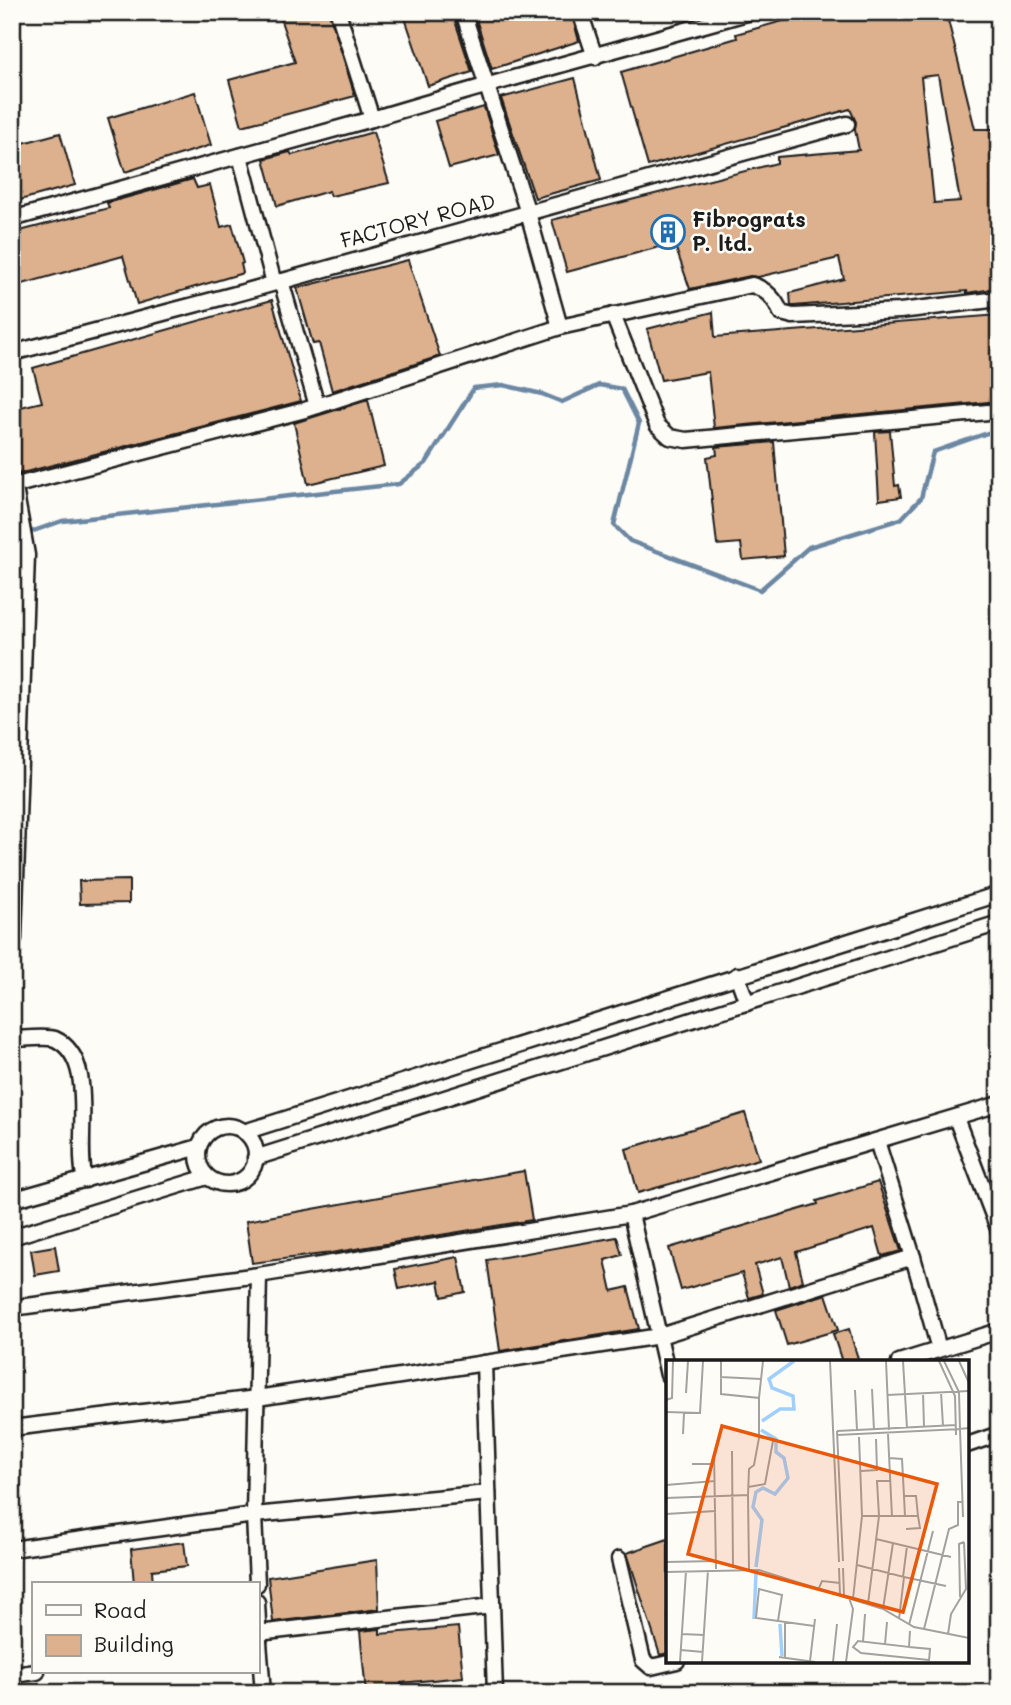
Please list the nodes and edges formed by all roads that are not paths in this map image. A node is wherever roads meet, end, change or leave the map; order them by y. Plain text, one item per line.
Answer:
1 (338, 12) edge
2 (463, 12) edge
3 (580, 12) edge
4 (750, 12) edge
5 (718, 17) edge
6 (595, 57) junction
7 (486, 85) junction
8 (372, 118) junction
9 (841, 127) dead end
10 (240, 156) junction
11 (528, 213) junction
12 (12, 219) edge
13 (277, 282) junction
14 (999, 299) edge
15 (613, 315) junction
16 (560, 327) junction
17 (12, 353) edge
18 (317, 406) junction
19 (999, 411) edge
20 (13, 484) edge
21 (999, 894) edge
22 (999, 923) edge
23 (12, 938) edge
24 (737, 975) junction
25 (747, 1003) junction
26 (12, 1039) edge
27 (999, 1104) edge
28 (956, 1118) junction
29 (244, 1132) junction
30 (877, 1141) junction
31 (199, 1147) junction
32 (256, 1158) junction
33 (207, 1177) junction
34 (85, 1180) junction
35 (12, 1200) edge
36 (631, 1214) junction
37 (998, 1233) edge
38 (12, 1237) edge
39 (913, 1257) junction
40 (259, 1275) junction
41 (12, 1308) edge
42 (999, 1331) edge
43 (660, 1336) junction
44 (939, 1349) junction
45 (905, 1360) edge
46 (484, 1363) junction
47 (666, 1365) edge
48 (257, 1398) junction
49 (12, 1428) edge
50 (999, 1434) edge
51 (969, 1444) edge
52 (488, 1493) junction
53 (254, 1515) junction
54 (12, 1549) edge
55 (619, 1559) dead end
56 (257, 1582) edge
57 (492, 1606) junction
58 (259, 1639) edge
59 (259, 1650) edge
60 (668, 1663) edge
61 (32, 1673) edge
62 (12, 1675) edge
63 (263, 1693) edge
64 (495, 1693) edge

1 - 8 street
2 - 7 street
3 - 6 street
4 - 5 street
5 - 6 street
6 - 7 street
7 - 8 street
7 - 11 street
8 - 10 street
9 - 11 street, FACTORY ROAD
10 - 12 street
10 - 13 street
11 - 13 street, FACTORY ROAD
11 - 16 street
13 - 17 street, FACTORY ROAD
13 - 18 street
14 - 15 street
15 - 16 street
15 - 19 street
16 - 18 street
18 - 20 street
20 - 23 street
21 - 24 street
22 - 25 street
24 - 25 street
24 - 29 street
25 - 32 street
26 - 34 street
27 - 28 street
28 - 30 street
28 - 37 street
29 - 31 street
29 - 32 street
30 - 36 street
30 - 39 street
31 - 33 street
31 - 34 street
32 - 33 street
33 - 38 street
34 - 35 street
36 - 40 street
36 - 43 street
39 - 43 street
39 - 44 street
40 - 41 street
40 - 48 street
42 - 44 street
43 - 46 street
43 - 47 street
44 - 45 street
46 - 48 street
46 - 52 street
48 - 49 street
48 - 53 street
50 - 51 street
52 - 53 street
52 - 57 street
53 - 54 street
53 - 56 street
55 - 60 street
57 - 58 street
57 - 64 street
59 - 63 street
61 - 62 street

